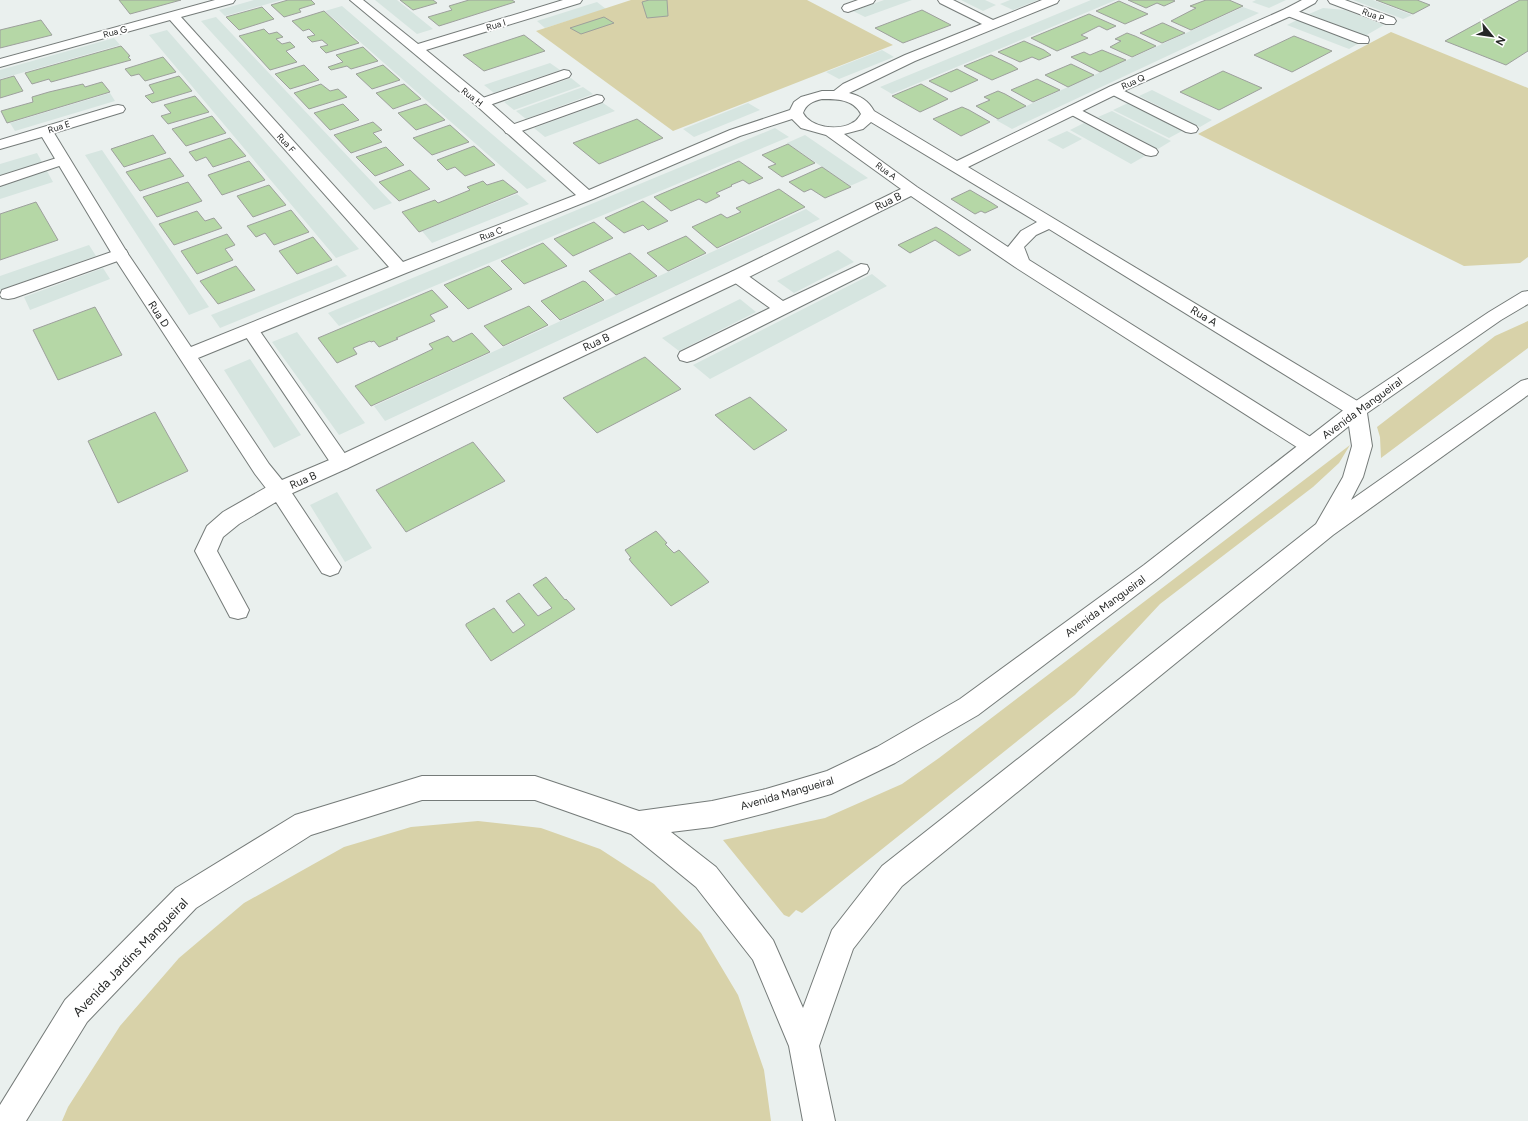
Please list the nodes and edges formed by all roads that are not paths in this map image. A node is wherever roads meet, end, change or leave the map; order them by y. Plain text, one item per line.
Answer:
1 (229, 0) edge
2 (356, 0) edge
3 (576, 0) edge
4 (869, 0) edge
5 (944, 0) edge
6 (1053, 0) edge
7 (1312, 0) edge
8 (1334, 0) edge
9 (554, 3) edge
10 (848, 8) dead end
11 (1290, 12) junction
12 (173, 16) junction
13 (1390, 21) dead end
14 (992, 24) junction
15 (1363, 40) dead end
16 (416, 49) junction
17 (0, 63) edge
18 (564, 74) dead end
19 (1114, 90) junction
20 (837, 95) junction
21 (597, 99) dead end
22 (482, 103) junction
23 (118, 109) dead end
24 (1073, 110) junction
25 (796, 113) junction
26 (868, 114) junction
27 (1191, 129) dead end
28 (511, 130) junction
29 (46, 131) junction
30 (830, 131) junction
31 (0, 145) edge
32 (1151, 152) dead end
33 (63, 160) junction
34 (956, 167) junction
35 (0, 180) edge
36 (912, 190) junction
37 (587, 196) junction
38 (1050, 223) junction
39 (120, 254) junction
40 (1021, 264) junction
41 (400, 269) junction
42 (861, 269) dead end
43 (737, 276) junction
44 (8, 294) dead end
45 (1528, 296) edge
46 (782, 308) junction
47 (251, 331) junction
48 (186, 356) junction
49 (687, 356) dead end
50 (1528, 386) edge
51 (1357, 410) junction
52 (1310, 446) junction
53 (341, 463) junction
54 (279, 490) junction
55 (1325, 529) junction
56 (330, 567) dead end
57 (238, 610) dead end
58 (639, 824) junction
59 (804, 1046) junction
60 (8, 1121) edge
61 (819, 1121) edge

1 - 12 street, Rua G
2 - 16 street, Rua H
3 - 9 street, Rua I
4 - 10 street
5 - 14 street
6 - 14 street
7 - 11 street, Rua Q
8 - 13 street, Rua P
9 - 16 street, Rua I
11 - 15 street
11 - 19 street, Rua Q
12 - 17 street, Rua G
12 - 41 street, Rua F
14 - 20 street
16 - 22 street, Rua H
18 - 22 street
19 - 24 street, Rua Q
19 - 27 street
20 - 25 street, Rua A
20 - 26 street, Rua A
21 - 28 street
22 - 28 street, Rua H
23 - 29 street, Rua E
24 - 32 street
24 - 34 street, Rua Q
25 - 30 street, Rua A
25 - 37 street, Rua C
26 - 30 street, Rua A
26 - 34 street, Rua A
28 - 37 street, Rua H
29 - 31 street, Rua E
29 - 33 street, Rua D
30 - 36 street, Rua A
33 - 35 street
33 - 39 street, Rua D
34 - 38 street, Rua A
36 - 40 street, Rua A
36 - 43 street, Rua B
37 - 41 street, Rua C
38 - 40 street
38 - 51 street, Rua A
39 - 44 street
39 - 48 street, Rua D
40 - 52 street, Rua A
41 - 47 street, Rua C
42 - 46 street
43 - 46 street
43 - 53 street, Rua B
45 - 51 street, Avenida Mangueiral
46 - 49 street
47 - 48 street, Rua C
47 - 53 street
48 - 54 street, Rua D
50 - 55 street
51 - 52 street, Avenida Mangueiral
51 - 55 street
52 - 58 street, Avenida Mangueiral
53 - 54 street, Rua B
54 - 56 street, Rua D
54 - 57 street, Rua B
55 - 59 street
58 - 59 street, Avenida Jardins Mangueiral
58 - 60 street, Avenida Jardins Mangueiral
59 - 61 street, Avenida Jardins Mangueiral

